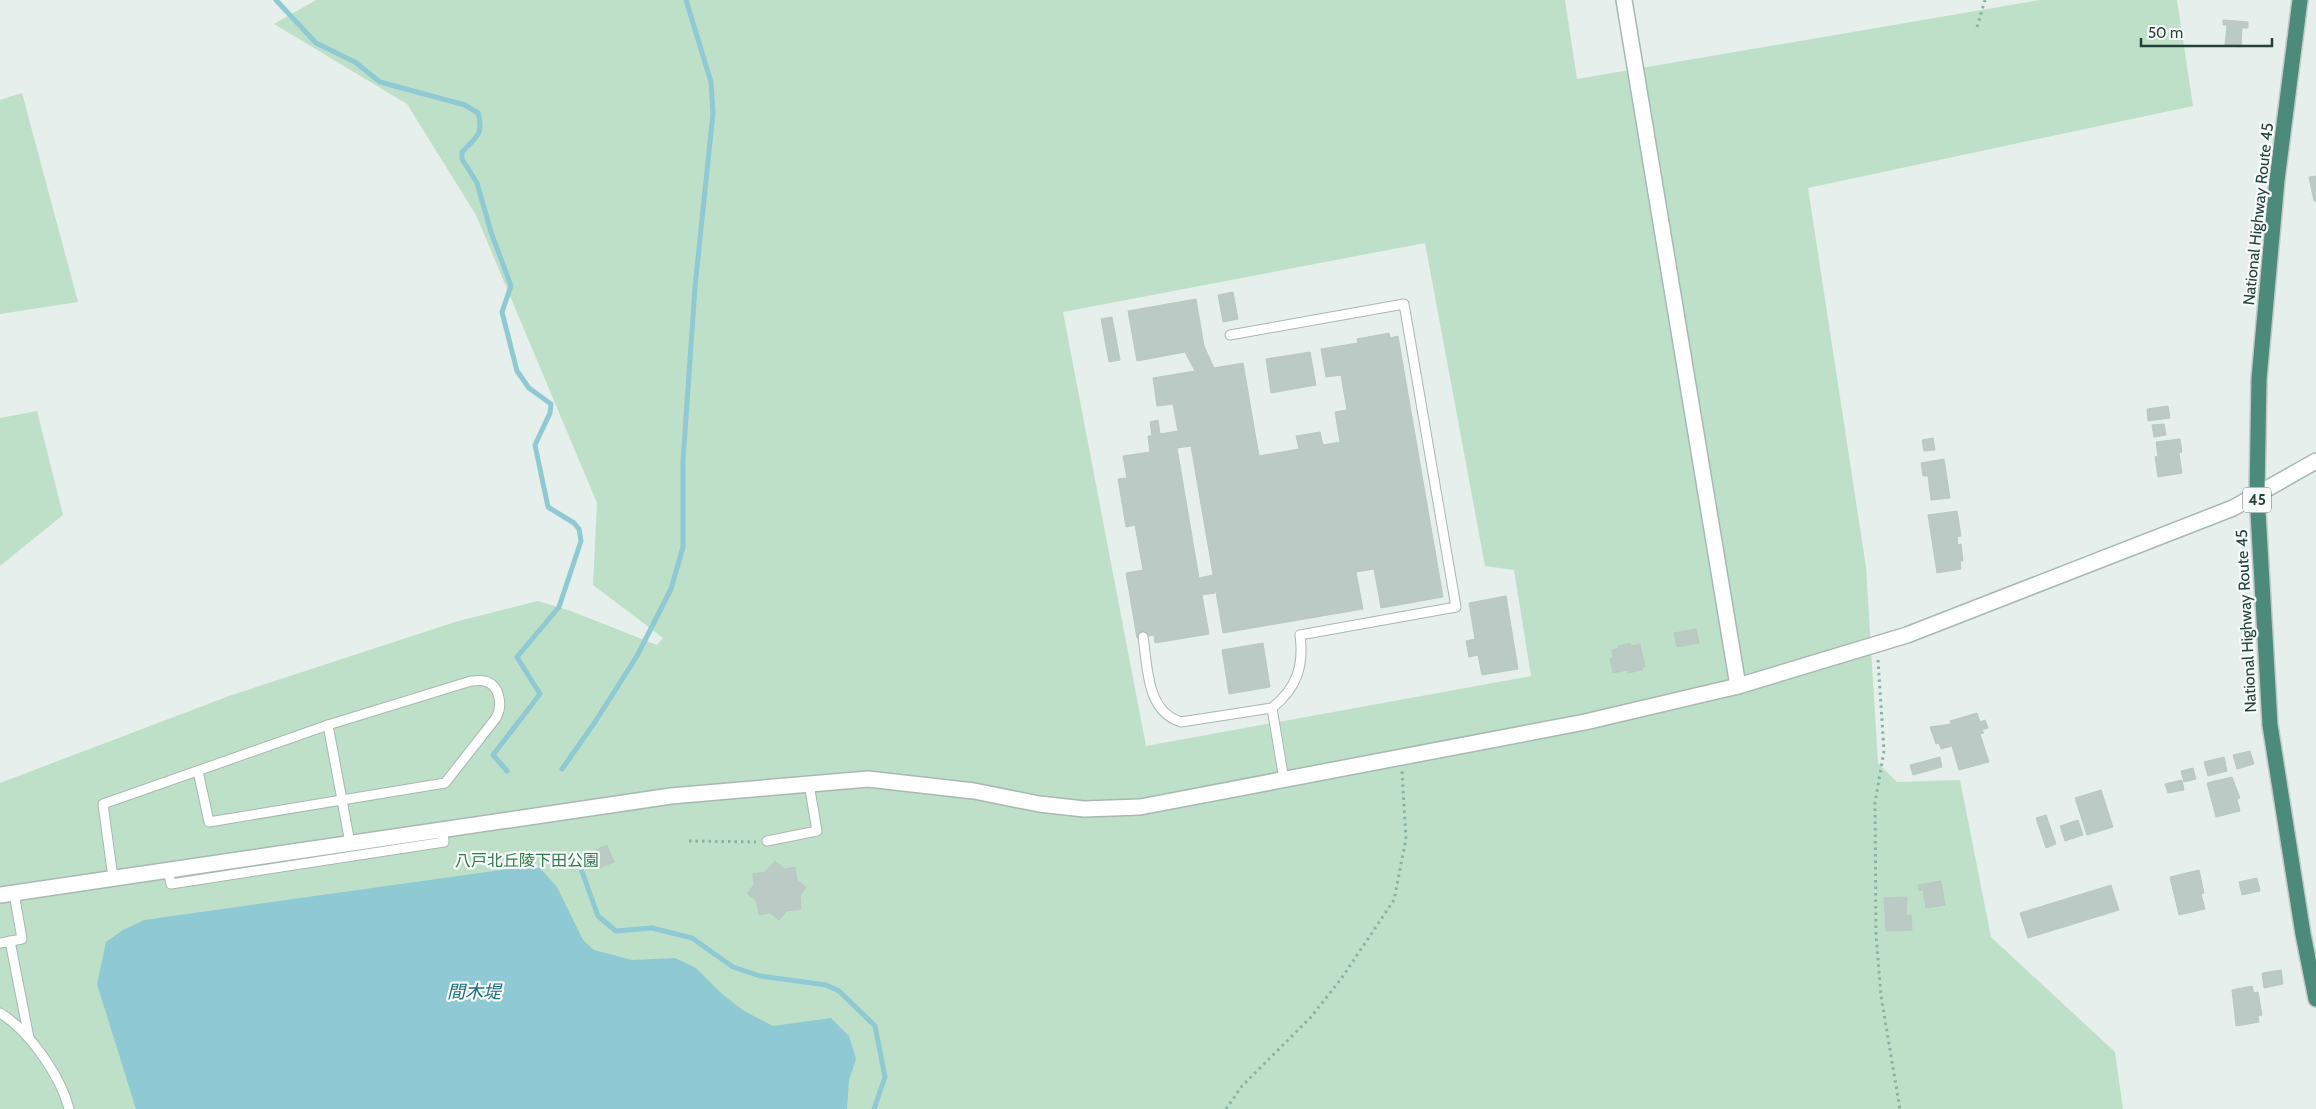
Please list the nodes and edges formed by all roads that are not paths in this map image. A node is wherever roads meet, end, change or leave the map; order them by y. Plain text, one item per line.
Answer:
1 (1624, 0) edge
2 (2300, 0) edge
3 (1230, 335) dead end
4 (2316, 461) edge
5 (2257, 494) junction
6 (1143, 637) dead end
7 (1738, 686) junction
8 (1272, 708) junction
9 (328, 725) junction
10 (198, 771) junction
11 (1284, 780) junction
12 (809, 784) junction
13 (341, 799) junction
14 (443, 830) junction
15 (767, 841) road end
16 (350, 843) junction
17 (168, 870) junction
18 (112, 878) junction
19 (7, 894) edge
20 (10, 941) junction
21 (0, 943) edge
22 (2316, 999) edge
23 (0, 1013) edge
24 (29, 1038) junction
25 (69, 1109) edge

1 - 7 street
2 - 5 highway, National Highway Route 45 / 45
3 - 8 lane
4 - 5 street
5 - 7 street
5 - 22 highway, National Highway Route 45 / 45
6 - 8 lane
7 - 11 street
8 - 11 lane
9 - 10 lane
9 - 13 lane
9 - 13 lane
10 - 13 lane
10 - 18 lane
11 - 12 street
12 - 14 street
12 - 15 lane
13 - 16 lane
14 - 16 street
14 - 17 lane
16 - 17 street
17 - 18 street
18 - 19 street
19 - 20 lane
20 - 21 lane
20 - 24 lane
23 - 24 lane
24 - 25 lane

